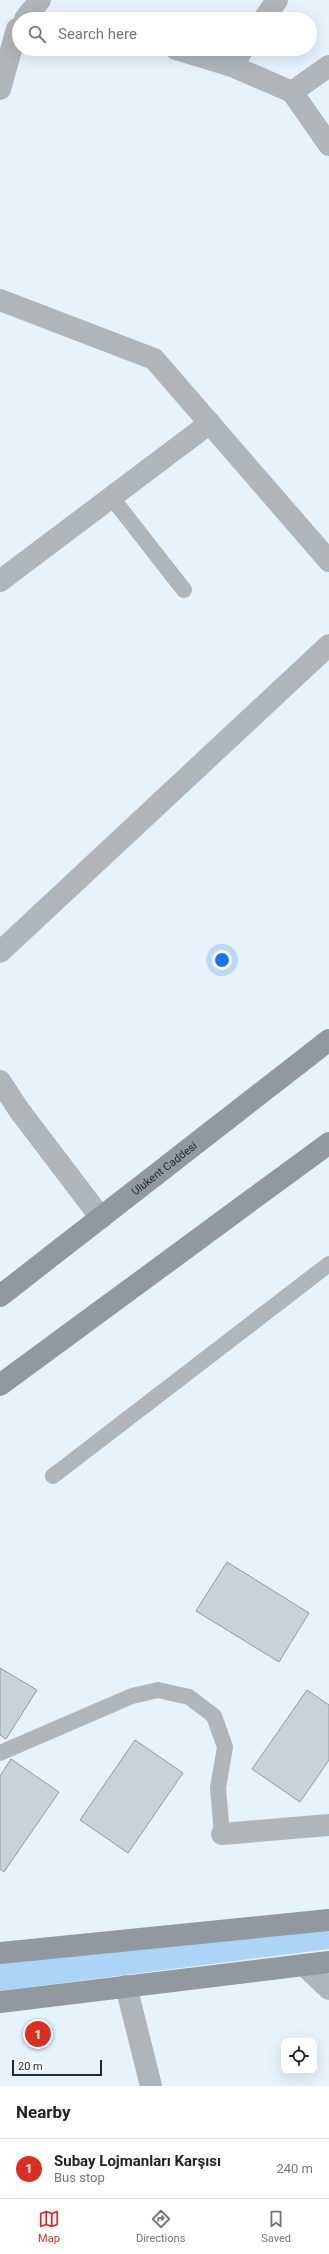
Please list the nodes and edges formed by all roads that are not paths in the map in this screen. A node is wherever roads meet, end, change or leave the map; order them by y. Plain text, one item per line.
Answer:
1 (40, 0) edge
2 (276, 0) edge
3 (31, 12) edge
4 (268, 12) edge
5 (12, 51) edge
6 (223, 56) edge
7 (237, 58) edge
8 (329, 66) edge
9 (0, 89) edge
10 (292, 92) junction
11 (329, 145) edge
12 (0, 300) edge
13 (210, 423) junction
14 (112, 498) junction
15 (329, 561) edge
16 (0, 581) edge
17 (184, 590) dead end
18 (329, 645) edge
19 (0, 952) edge
20 (329, 1040) edge
21 (0, 1081) edge
22 (328, 1145) edge
23 (101, 1218) junction
24 (329, 1264) edge
25 (0, 1296) edge
26 (0, 1385) edge
27 (53, 1476) dead end
28 (0, 1752) edge
29 (329, 1825) edge
30 (222, 1834) joint
31 (329, 1920) edge
32 (0, 1952) edge
33 (329, 1962) edge
34 (304, 1965) junction
35 (126, 1986) junction
36 (329, 1988) edge
37 (0, 2002) edge
38 (151, 2086) edge

1 - 3 street
2 - 4 street
5 - 9 street
6 - 7 street
7 - 10 street
8 - 10 street
10 - 11 street
12 - 13 street
13 - 14 street
13 - 15 street
14 - 16 street
14 - 17 lane
18 - 19 street
20 - 23 street, Ulukent Caddesi
21 - 23 street
22 - 26 street
23 - 25 street, Ulukent Caddesi
24 - 27 lane
28 - 30 lane
29 - 30 street
31 - 32 street
33 - 34 street
34 - 35 street
34 - 36 street
35 - 37 street
35 - 38 street

